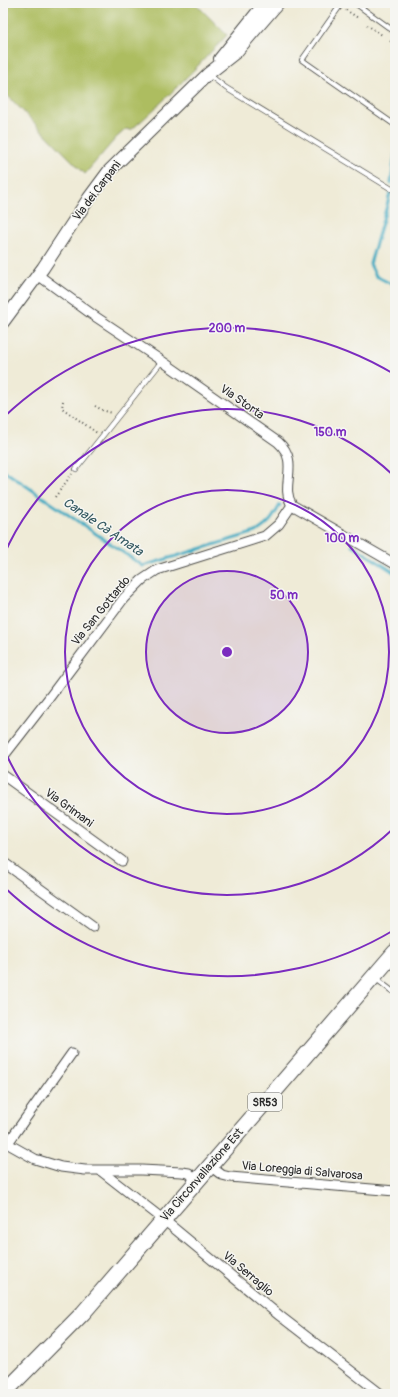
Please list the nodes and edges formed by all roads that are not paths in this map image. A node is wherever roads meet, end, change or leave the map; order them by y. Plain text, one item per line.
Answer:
1 (265, 3) edge
2 (271, 3) edge
3 (278, 3) edge
4 (342, 3) edge
5 (358, 4) edge
6 (395, 32) edge
7 (246, 41) junction
8 (208, 74) junction
9 (395, 125) edge
10 (395, 191) edge
11 (38, 275) junction
12 (3, 322) edge
13 (162, 361) junction
14 (76, 469) road end
15 (292, 505) junction
16 (395, 564) edge
17 (3, 757) edge
18 (3, 775) edge
19 (122, 861) dead end
20 (3, 862) edge
21 (93, 927) dead end
22 (395, 952) edge
23 (373, 977) junction
24 (395, 992) edge
25 (72, 1053) dead end
26 (6, 1142) edge
27 (210, 1166) junction
28 (101, 1171) junction
29 (197, 1181) junction
30 (395, 1191) edge
31 (164, 1220) junction
32 (3, 1394) edge
33 (381, 1394) edge

1 - 8 street, Via dei Carpani
2 - 7 street, Via dei Carpani
3 - 7 street, Via dei Carpani
4 - 9 lane
5 - 6 lane
7 - 8 street, Via dei Carpani
8 - 10 lane
8 - 11 street, Via dei Carpani
11 - 12 street, Via dei Carpani
11 - 13 street, Via Storta
13 - 14 lane
13 - 15 street, Via Storta
15 - 16 street
15 - 17 street, Via San Gottardo
18 - 19 street, Via Grimani
20 - 21 street
22 - 23 main road, Via Circonvallazione Est / SR53
23 - 24 lane
23 - 27 main road, Via Circonvallazione Est / SR53
25 - 26 street
26 - 28 street
27 - 29 main road, Via Circonvallazione Est / SR53
27 - 30 street, Via Loreggia di Salvarosa
28 - 29 street
28 - 31 street, Via Serraglio
29 - 31 main road, Via Circonvallazione Est / SR53
31 - 32 main road, Via Circonvallazione Est / SR53
31 - 33 street, Via Serraglio

